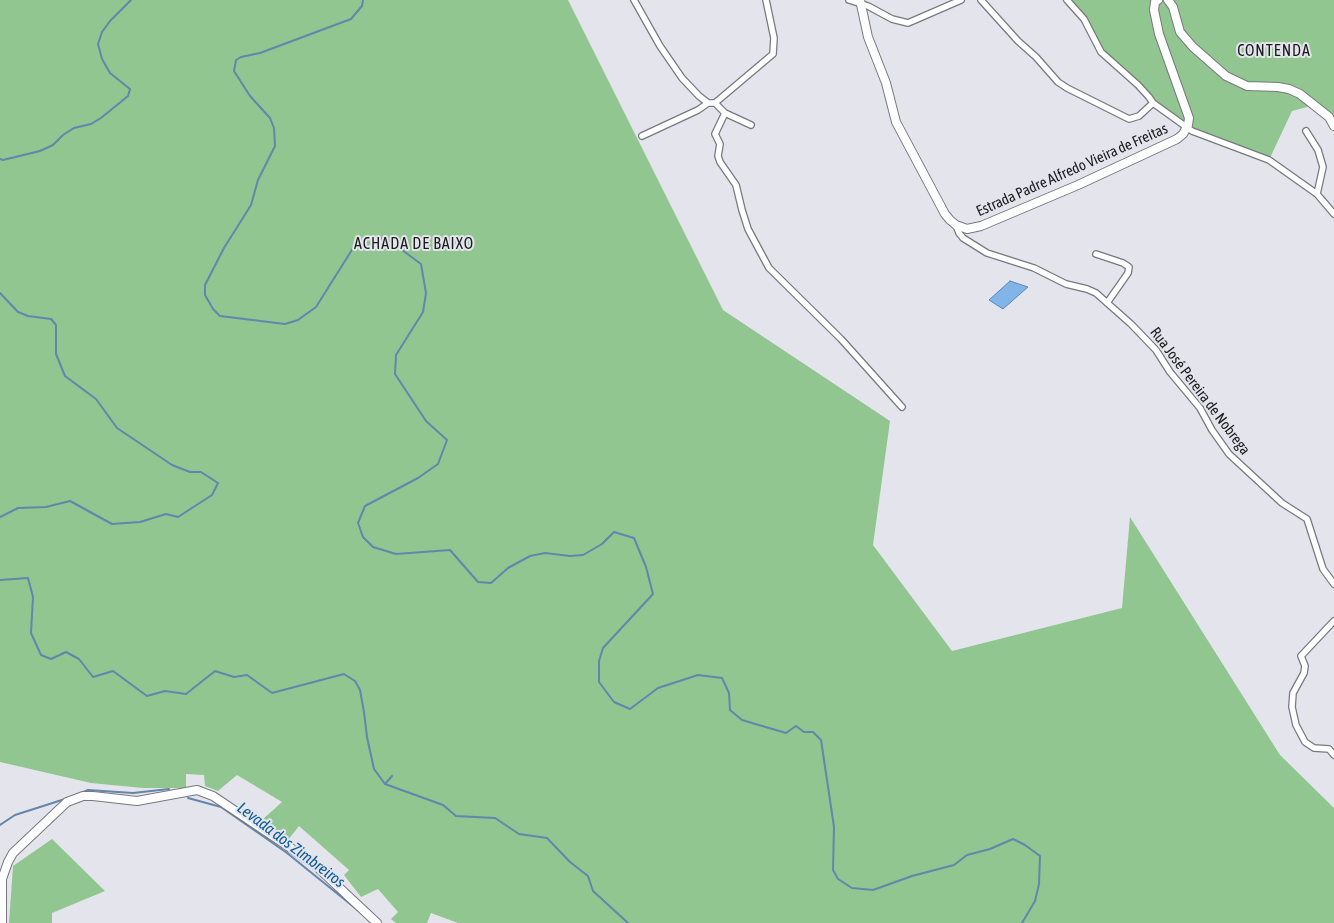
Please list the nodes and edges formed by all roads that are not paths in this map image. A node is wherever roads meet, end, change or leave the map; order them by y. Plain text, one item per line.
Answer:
1 (634, 0) edge
2 (766, 0) edge
3 (849, 0) edge
4 (961, 0) edge
5 (981, 0) edge
6 (1067, 0) edge
7 (1158, 0) edge
8 (1168, 0) edge
9 (861, 2) edge
10 (708, 103) junction
11 (715, 103) junction
12 (1152, 103) junction
13 (725, 113) junction
14 (751, 125) dead end
15 (1334, 126) edge
16 (1186, 128) junction
17 (1306, 131) dead end
18 (642, 136) dead end
19 (1317, 194) junction
20 (1334, 214) edge
21 (956, 225) junction
22 (1096, 254) dead end
23 (1107, 303) junction
24 (902, 407) dead end
25 (1334, 584) edge
26 (1334, 621) edge
27 (1334, 756) edge
28 (2, 923) edge
29 (377, 923) edge

1 - 10 street
2 - 11 street
3 - 9 street
4 - 9 street
5 - 12 street
6 - 12 street
7 - 16 main road, Estrada Padre Alfredo Vieira de Freitas
8 - 15 main road
9 - 21 main road
10 - 11 street
10 - 18 street
11 - 13 street
12 - 16 street
13 - 14 street
13 - 24 street
16 - 19 street
16 - 21 main road, Estrada Padre Alfredo Vieira de Freitas
17 - 19 street
19 - 20 street
21 - 23 street, Rua José Pereira de Nobrega
22 - 23 street
23 - 25 street, Rua José Pereira de Nobrega
26 - 27 street
28 - 29 main road

